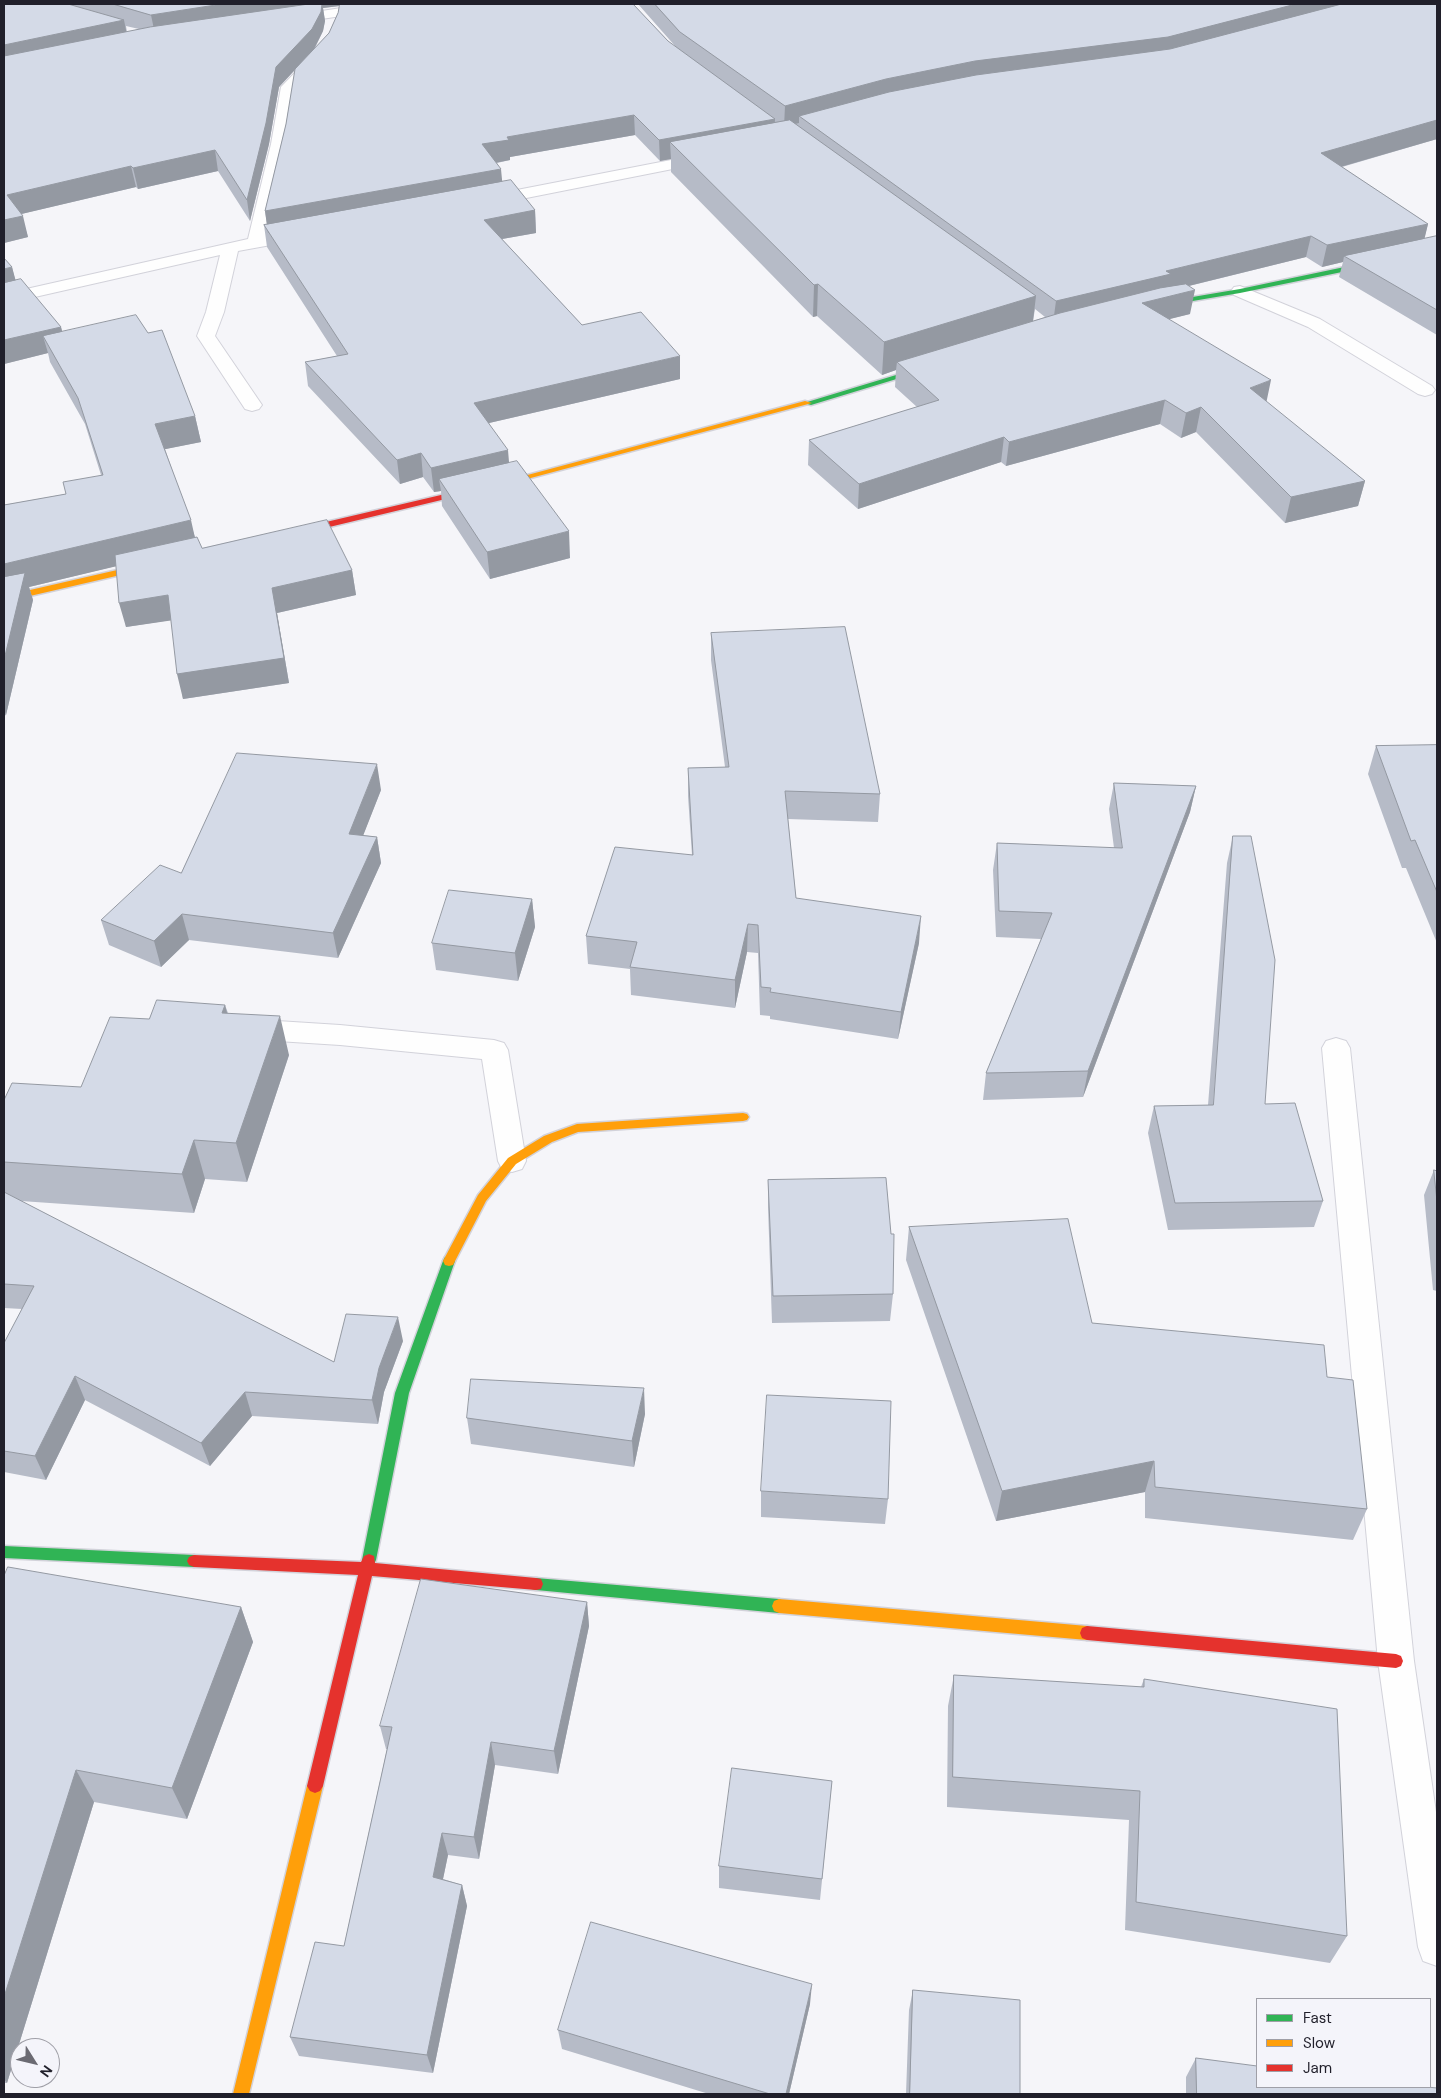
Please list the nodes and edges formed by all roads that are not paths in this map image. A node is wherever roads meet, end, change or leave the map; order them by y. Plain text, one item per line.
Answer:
1 (395, 4) edge
2 (335, 12) junction
3 (278, 22) edge
4 (727, 154) edge
5 (467, 204) edge
6 (323, 230) edge
7 (256, 242) junction
8 (230, 248) junction
9 (1437, 249) edge
10 (1240, 291) junction
11 (4, 299) edge
12 (1146, 307) edge
13 (946, 363) edge
14 (1425, 390) dead end
15 (252, 406) dead end
16 (285, 534) edge
17 (159, 563) edge
18 (4, 599) edge
19 (217, 1028) edge
20 (1336, 1048) dead end
21 (743, 1117) dead end
22 (512, 1161) junction
23 (4, 1552) edge
24 (367, 1569) junction
25 (1396, 1661) junction
26 (1437, 1947) edge
27 (241, 2094) edge

1 - 2 street
2 - 3 street
2 - 7 street
4 - 5 street
6 - 7 street
7 - 8 street
8 - 11 street
8 - 15 street
9 - 10 street
10 - 12 street
10 - 14 street
13 - 16 street
17 - 18 street
19 - 22 street
20 - 25 street
21 - 22 street
22 - 24 street
23 - 24 street
24 - 25 street
24 - 27 street
25 - 26 street

